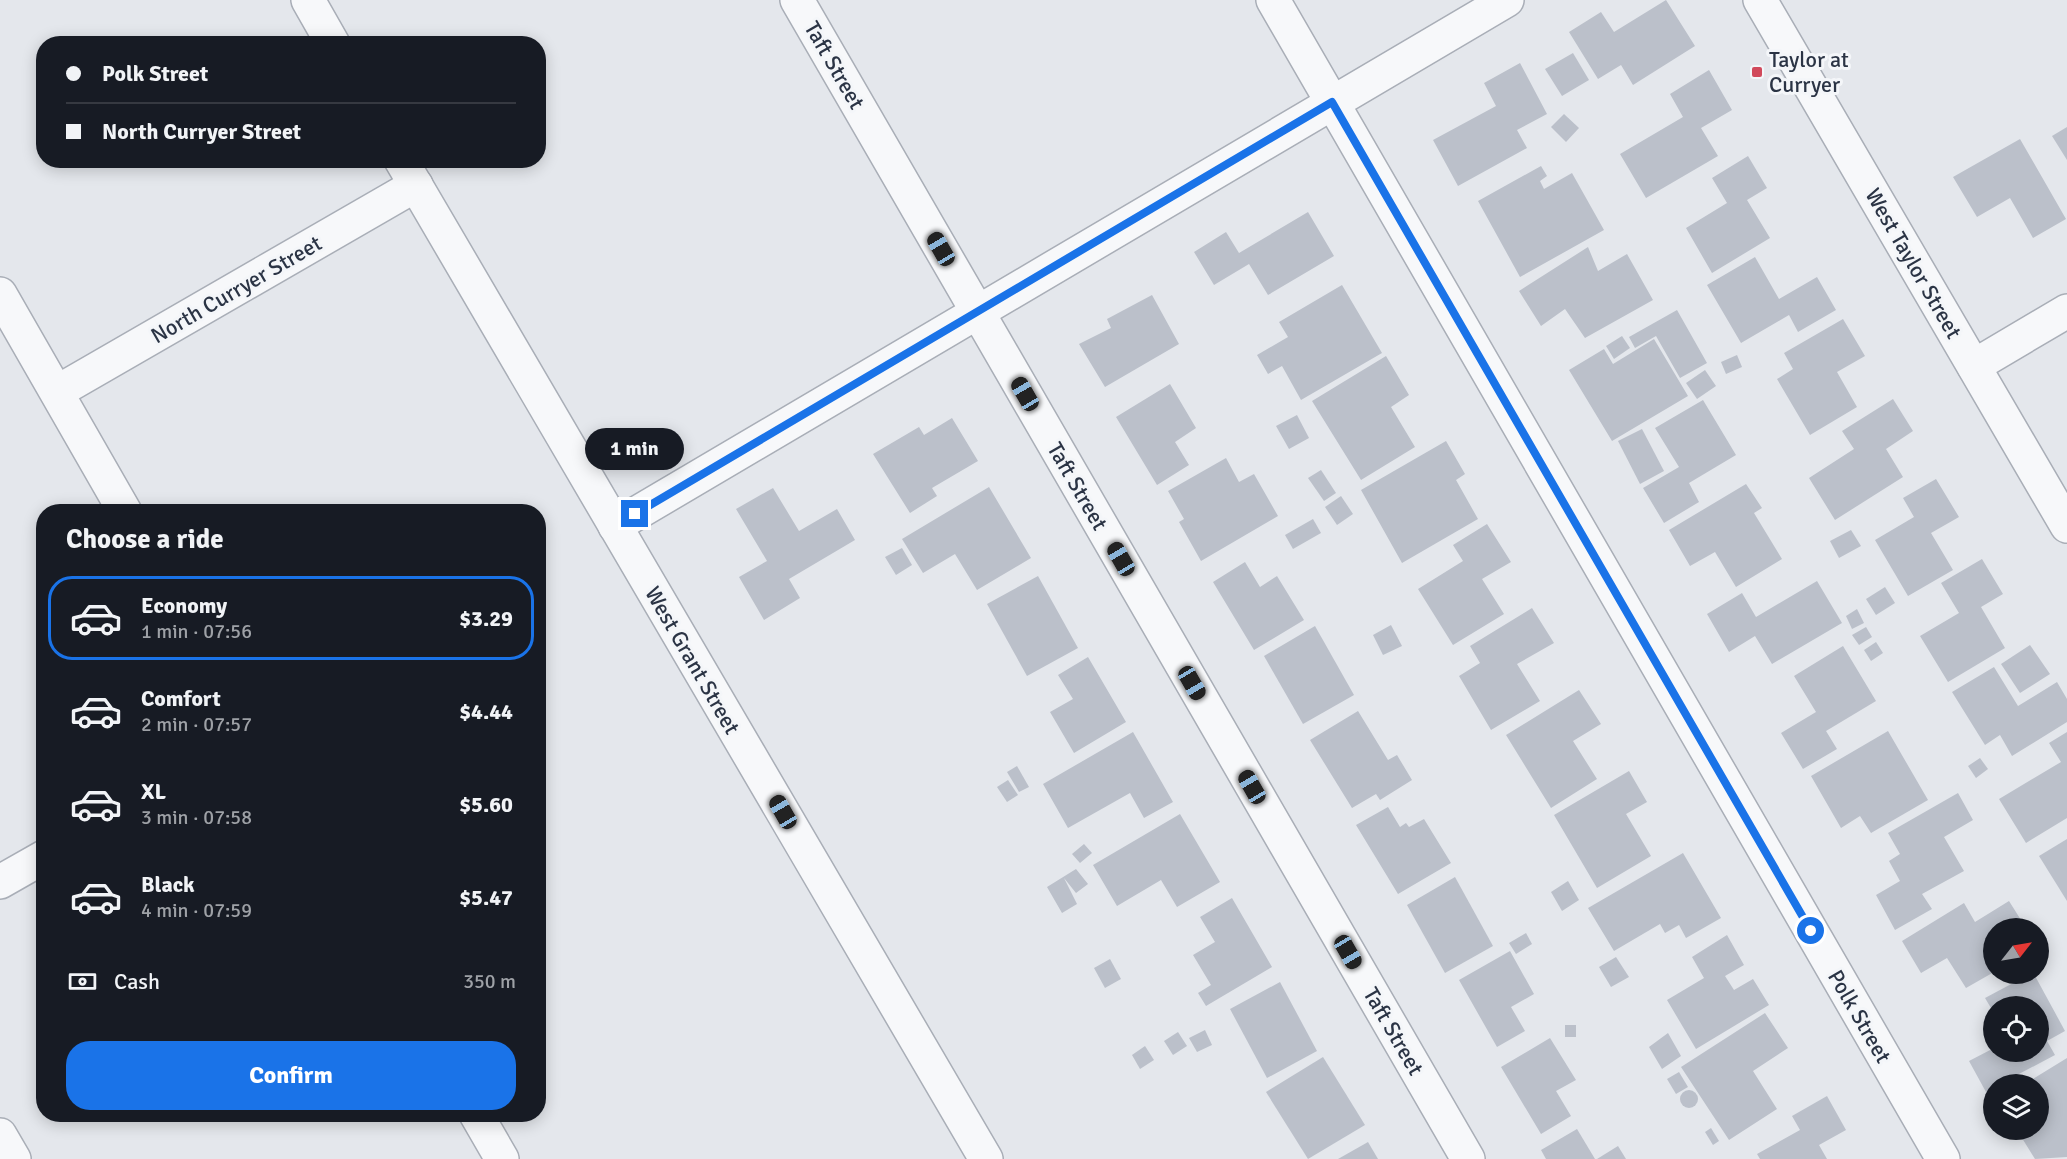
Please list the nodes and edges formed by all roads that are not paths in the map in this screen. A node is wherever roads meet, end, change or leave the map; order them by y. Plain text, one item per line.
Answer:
1 (308, 0) edge
2 (797, 0) edge
3 (1273, 0) edge
4 (1507, 0) edge
5 (1760, 0) edge
6 (328, 36) edge
7 (1332, 102) junction
8 (408, 173) edge
9 (0, 294) edge
10 (977, 311) junction
11 (2067, 311) edge
12 (1974, 366) junction
13 (57, 392) junction
14 (120, 504) edge
15 (615, 526) junction
16 (2067, 526) edge
17 (36, 862) edge
18 (0, 882) edge
19 (481, 1122) edge
20 (0, 1135) edge
21 (14, 1159) edge
22 (502, 1159) edge
23 (986, 1159) edge
24 (1468, 1159) edge
25 (1943, 1159) edge

1 - 6 street
2 - 10 street, Taft Street
3 - 7 street, Polk Street
4 - 7 street
5 - 12 street, West Taylor Street
7 - 10 street
7 - 25 street, Polk Street
8 - 13 street, North Curryer Street
8 - 15 street, West Grant Street
9 - 13 street
10 - 15 street
10 - 24 street, Taft Street
11 - 12 street
12 - 16 street, West Taylor Street
13 - 14 street
15 - 23 street, West Grant Street
17 - 18 street
19 - 22 street
20 - 21 street

